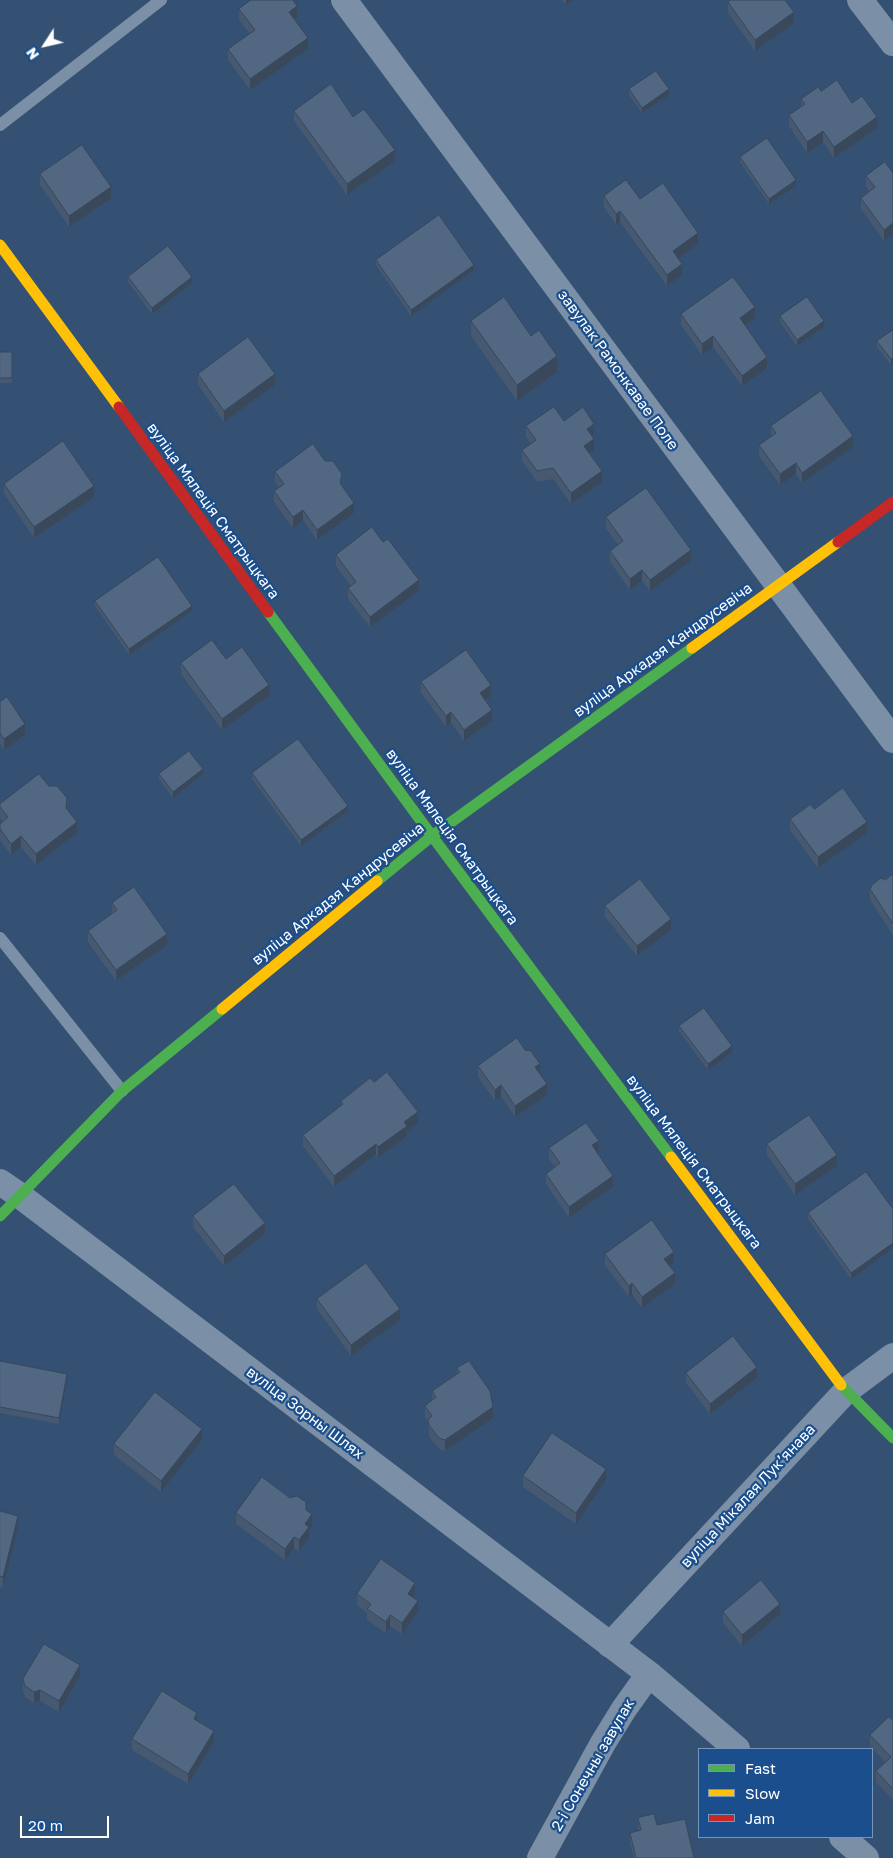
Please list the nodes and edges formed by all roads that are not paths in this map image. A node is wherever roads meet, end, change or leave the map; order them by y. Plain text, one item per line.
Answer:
1 (161, 0) edge
2 (344, 0) edge
3 (860, 0) edge
4 (893, 44) edge
5 (0, 125) edge
6 (0, 245) edge
7 (893, 502) edge
8 (777, 586) junction
9 (893, 740) edge
10 (432, 836) junction
11 (0, 938) edge
12 (122, 1091) junction
13 (10, 1188) edge
14 (0, 1216) edge
15 (893, 1356) edge
16 (846, 1391) junction
17 (893, 1438) edge
18 (610, 1645) junction
19 (649, 1674) junction
20 (737, 1748) edge
21 (843, 1838) edge
22 (540, 1858) edge
23 (866, 1858) edge

1 - 5 lane
2 - 8 street, завулак Рамонкавае Поле
3 - 4 street
6 - 10 street, вуліца Мялеція Сматрыцкага
7 - 8 street, вуліца Аркадзя Кандрусевіча
8 - 9 street, завулак Рамонкавае Поле
8 - 10 street, вуліца Аркадзя Кандрусевіча
10 - 12 street, вуліца Аркадзя Кандрусевіча
10 - 16 street, вуліца Мялеція Сматрыцкага
11 - 12 lane
12 - 13 street, вуліца Аркадзя Кандрусевіча
13 - 14 street, вуліца Аркадзя Кандрусевіча
13 - 18 street, вуліца Зорны Шлях
15 - 16 street, вуліца Мікалая Лукʼянава
16 - 17 street, вуліца Мялеція Сматрыцкага
16 - 18 street, вуліца Мікалая Лукʼянава
18 - 19 street, вуліца Зорны Шлях
19 - 20 street, вуліца Зорны Шлях
19 - 22 street, 2-і Сонечны завулак
21 - 23 street

